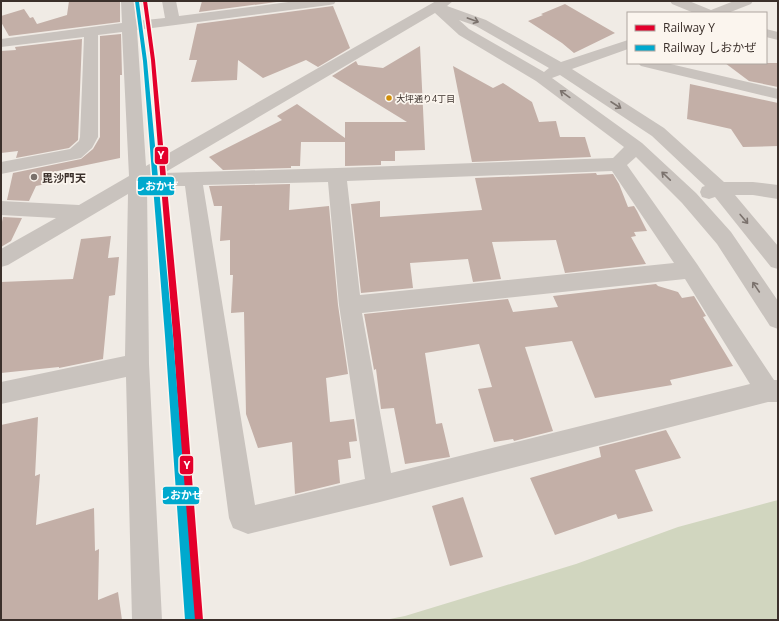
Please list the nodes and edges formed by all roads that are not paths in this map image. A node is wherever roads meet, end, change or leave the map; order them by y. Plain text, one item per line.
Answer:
1 (128, 1) edge
2 (169, 1) edge
3 (330, 1) edge
4 (676, 1) edge
5 (746, 1) edge
6 (437, 3) edge
7 (704, 12) edge
8 (718, 12) edge
9 (173, 21) junction
10 (130, 27) junction
11 (91, 32) junction
12 (767, 32) edge
13 (778, 36) edge
14 (1, 43) edge
15 (627, 44) edge
16 (603, 53) junction
17 (627, 59) edge
18 (650, 64) edge
19 (560, 68) junction
20 (542, 78) junction
21 (778, 94) edge
22 (636, 147) junction
23 (617, 164) junction
24 (1, 168) edge
25 (337, 175) junction
26 (193, 179) junction
27 (138, 180) junction
28 (719, 189) junction
29 (778, 192) edge
30 (689, 198) junction
31 (1, 208) edge
32 (84, 212) junction
33 (1, 259) edge
34 (778, 261) edge
35 (690, 270) junction
36 (350, 305) junction
37 (778, 319) edge
38 (137, 364) junction
39 (772, 391) edge
40 (1, 393) edge
41 (380, 489) junction
42 (147, 620) edge

1 - 10 street
2 - 9 street
3 - 9 street
4 - 7 street
5 - 8 street
6 -> 19 street
6 - 20 street
6 - 27 street
9 - 10 street
10 - 11 street
10 - 27 street
11 - 14 street
11 - 24 street
12 - 13 street
15 - 16 street
16 - 17 street
16 - 19 street
18 - 21 street
19 - 20 street
19 -> 28 street
22 -> 20 street
22 - 23 street
30 -> 22 street
23 - 25 street
23 - 35 street
25 - 26 street
25 - 36 street
26 - 27 street
26 - 41 street
27 - 32 street
27 - 38 street
28 - 29 street
28 - 30 street
28 -> 34 street
37 -> 30 street
31 - 32 street
32 - 33 street
35 - 36 street
35 - 39 street
36 - 41 street
38 - 40 street
38 - 42 street
39 - 41 street

